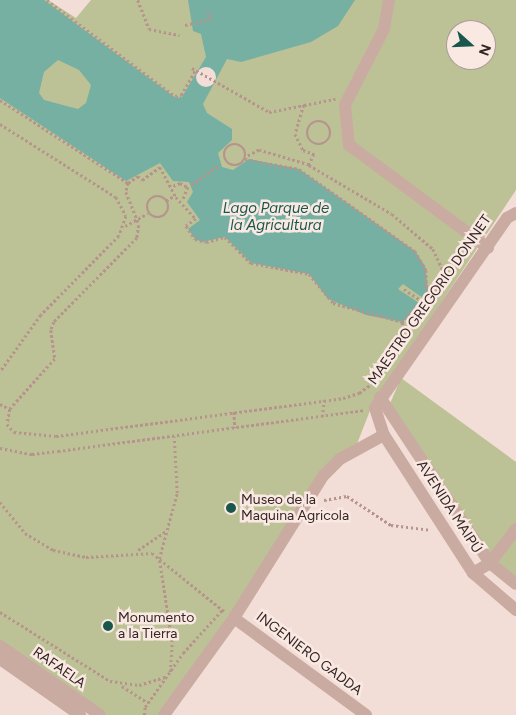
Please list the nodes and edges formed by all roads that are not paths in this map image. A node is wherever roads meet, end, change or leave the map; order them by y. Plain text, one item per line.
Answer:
1 (389, 0) edge
2 (515, 213) edge
3 (488, 248) junction
4 (377, 403) junction
5 (384, 436) junction
6 (516, 529) edge
7 (490, 564) junction
8 (473, 573) junction
9 (516, 584) edge
10 (516, 610) edge
11 (234, 618) junction
12 (0, 646) edge
13 (0, 659) edge
14 (80, 715) edge
15 (100, 715) edge
16 (164, 715) edge
17 (366, 715) edge

1 - 3 street
2 - 3 street, MAESTRO GREGORIO DONNET
3 - 4 street, MAESTRO GREGORIO DONNET
4 - 5 street, AVENIDA MAIPÚ
4 - 7 street, AVENIDA MAIPÚ
5 - 8 street, AVENIDA MAIPÚ
5 - 11 street
6 - 7 street
7 - 8 street
7 - 9 street, AVENIDA MAIPÚ
8 - 10 street, AVENIDA MAIPÚ
11 - 16 street
11 - 17 street, INGENIERO GADDA
12 - 15 street, RAFAELA
13 - 14 street, RAFAELA

